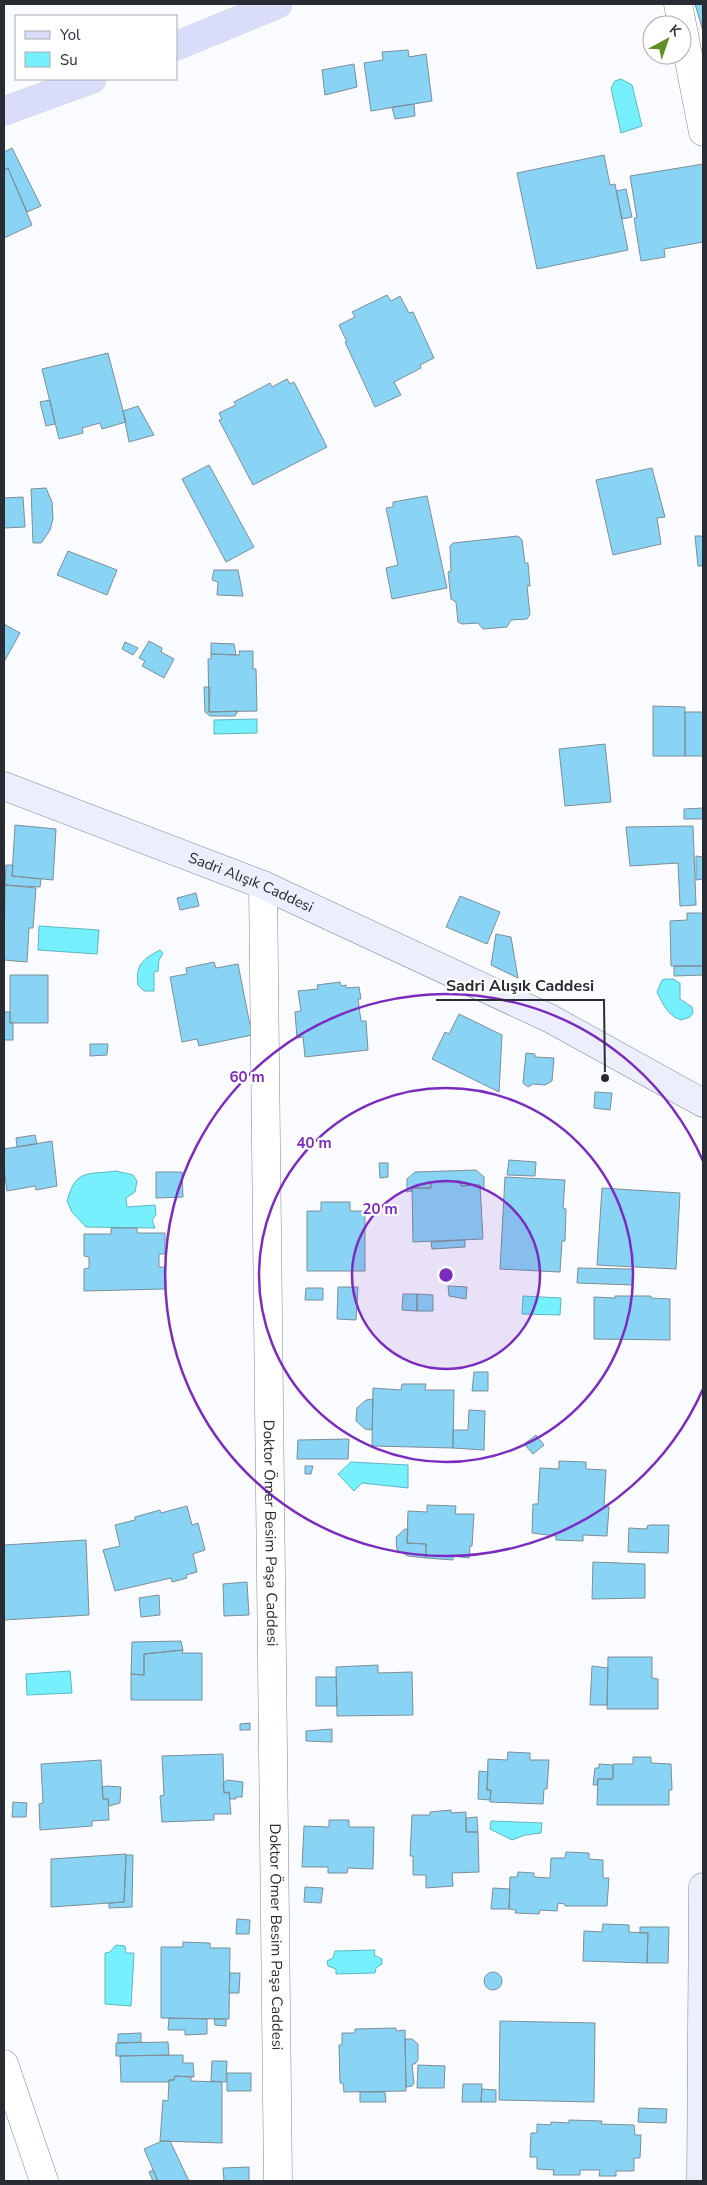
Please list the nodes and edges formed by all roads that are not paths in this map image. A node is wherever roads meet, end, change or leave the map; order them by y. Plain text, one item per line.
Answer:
1 (278, 4) edge
2 (678, 4) edge
3 (178, 45) edge
4 (89, 80) edge
5 (4, 111) edge
6 (703, 132) edge
7 (4, 786) edge
8 (263, 885) junction
9 (703, 1103) edge
10 (703, 1887) edge
11 (4, 2064) edge
12 (44, 2181) edge
13 (278, 2181) edge
14 (700, 2181) edge

1 - 3 main road
2 - 6 street
4 - 5 main road
7 - 8 street, Sadri Alışık Caddesi
8 - 9 street, Sadri Alışık Caddesi
8 - 13 street, Doktor Ömer Besim Paşa Caddesi
10 - 14 street
11 - 12 street

